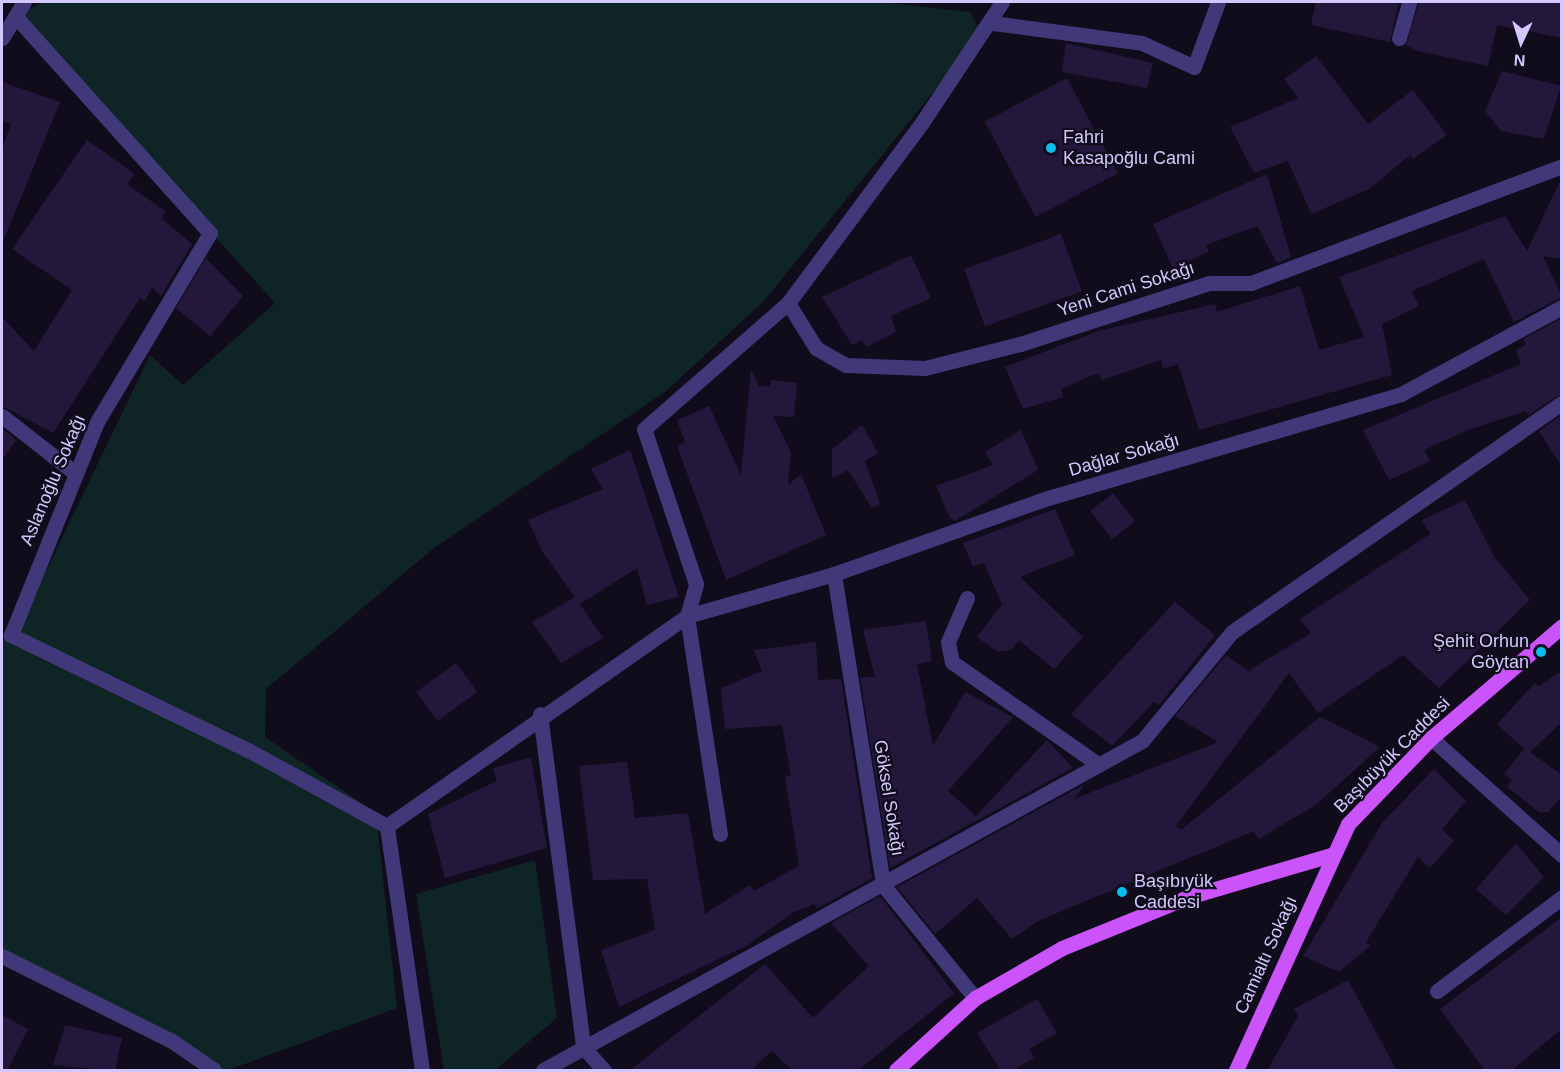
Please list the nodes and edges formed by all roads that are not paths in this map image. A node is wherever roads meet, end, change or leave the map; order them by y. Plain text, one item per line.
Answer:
1 (24, 2) edge
2 (1002, 2) edge
3 (1218, 2) edge
4 (1409, 2) edge
5 (16, 16) junction
6 (993, 23) junction
7 (2, 38) edge
8 (1399, 38) dead end
9 (1562, 166) edge
10 (788, 303) junction
11 (1562, 307) edge
12 (1562, 403) edge
13 (2, 416) edge
14 (75, 473) junction
15 (834, 574) junction
16 (967, 598) dead end
17 (687, 616) junction
18 (1562, 626) edge
19 (540, 714) junction
20 (1431, 738) junction
21 (1099, 765) junction
22 (387, 826) junction
23 (720, 834) dead end
24 (1331, 855) junction
25 (1562, 855) edge
26 (883, 885) junction
27 (1562, 897) edge
28 (2, 956) edge
29 (1437, 991) dead end
30 (975, 998) junction
31 (583, 1047) junction
32 (214, 1071) edge
33 (422, 1071) edge
34 (543, 1071) edge
35 (604, 1071) edge
36 (896, 1071) edge
37 (1236, 1071) edge

1 - 5 street
2 - 6 street
3 - 6 street
4 - 8 street
5 - 7 street
5 - 14 street, Aslanoğlu Sokağı
6 - 10 street
9 - 10 street, Yeni Cami Sokağı
10 - 17 street
11 - 15 street, Dağlar Sokağı
12 - 21 street
13 - 14 street
14 - 22 street, Aslanoğlu Sokağı
15 - 17 street, Dağlar Sokağı
15 - 26 street, Göksel Sokağı
16 - 21 street
17 - 19 street, Dağlar Sokağı
17 - 23 street
18 - 20 main road, Başıbüyük Caddesi
19 - 22 street, Dağlar Sokağı
19 - 31 street
20 - 24 main road, Başıbüyük Caddesi
20 - 25 street
21 - 26 street
22 - 33 street
24 - 30 main road
24 - 37 main road, Camialtı Sokağı
26 - 30 street
26 - 31 street
27 - 29 street
28 - 32 street
30 - 36 main road
31 - 34 street
31 - 35 street

